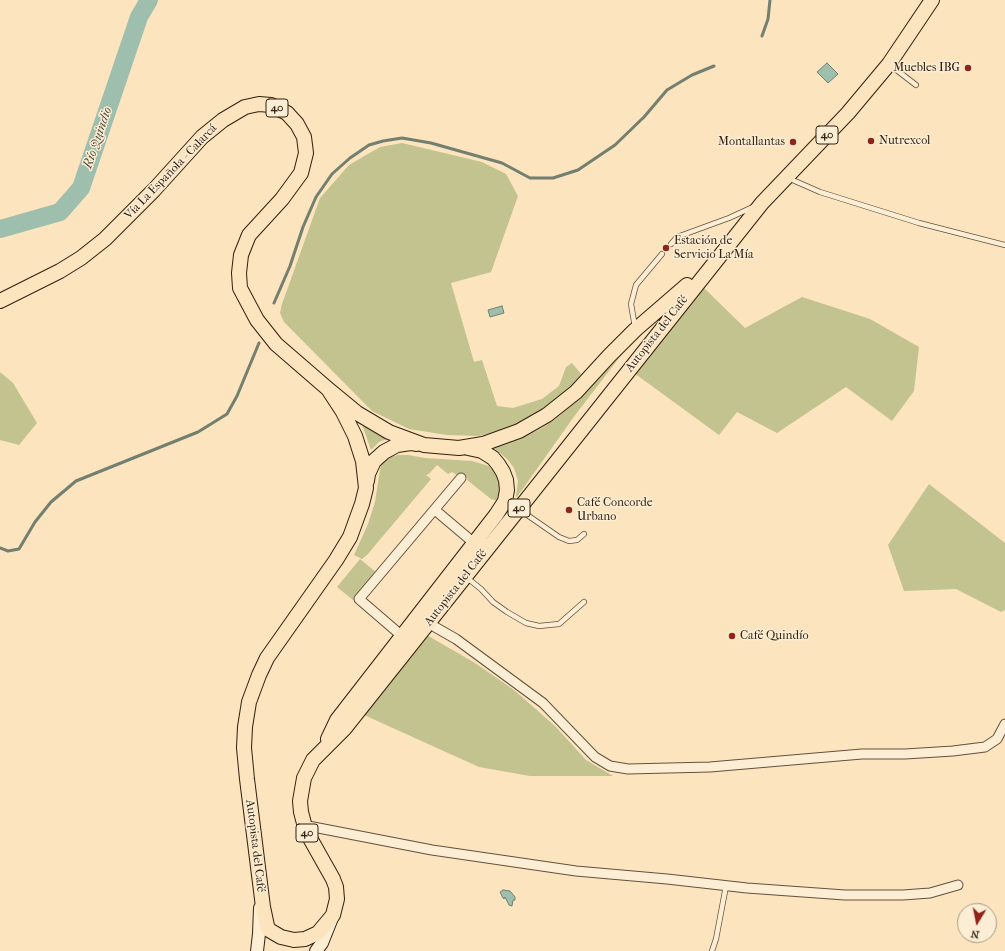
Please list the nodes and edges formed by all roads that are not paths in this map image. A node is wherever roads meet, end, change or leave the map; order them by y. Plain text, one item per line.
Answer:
1 (932, 0) edge
2 (889, 64) junction
3 (916, 85) dead end
4 (786, 177) junction
5 (762, 203) junction
6 (671, 244) dead end
7 (1005, 245) edge
8 (662, 254) dead end
9 (713, 263) junction
10 (0, 301) edge
11 (635, 330) junction
12 (328, 390) junction
13 (424, 445) junction
14 (459, 448) junction
15 (461, 478) dead end
16 (366, 488) junction
17 (518, 509) junction
18 (434, 510) junction
19 (584, 534) dead end
20 (474, 543) junction
21 (465, 576) junction
22 (584, 602) dead end
23 (428, 622) junction
24 (402, 636) junction
25 (1005, 724) edge
26 (322, 750) junction
27 (303, 825) junction
28 (260, 881) junction
29 (958, 885) dead end
30 (726, 886) junction
31 (333, 915) junction
32 (257, 951) edge
33 (316, 951) edge
34 (712, 951) edge

1 - 2 highway, Autopista del Café / 40
2 - 3 lane
2 - 4 highway, Autopista del Café / 40
4 - 5 highway, Autopista del Café / 40
4 - 7 lane
5 - 6 lane
5 - 9 highway, Autopista del Café / 40
8 - 11 lane
9 - 11 highway, Autopista del Café / 40
9 - 17 highway, Autopista del Café / 40
10 - 12 highway, Vía La Española - Calarcá / 40
11 - 14 highway, Autopista del Café / 40
12 - 13 highway, Autopista del Café / 40
12 - 16 highway, Autopista del Café / 40
13 - 14 highway, Autopista del Café / 40
13 - 16 highway
14 - 20 highway
15 - 18 street
16 - 28 highway, Autopista del Café / 40
17 - 19 lane
17 - 21 highway, Autopista del Café / 40
18 - 20 street
18 - 24 street
20 - 24 highway
21 - 22 lane
21 - 23 highway, Autopista del Café / 40
23 - 25 street
23 - 26 highway, Autopista del Café / 40
24 - 26 highway
26 - 27 highway, Autopista del Café / 40
27 - 30 street
27 - 31 highway, Autopista del Café / 40
28 - 31 highway, Autopista del Café / 40
28 - 32 main road
29 - 30 street
30 - 34 lane
31 - 33 main road

